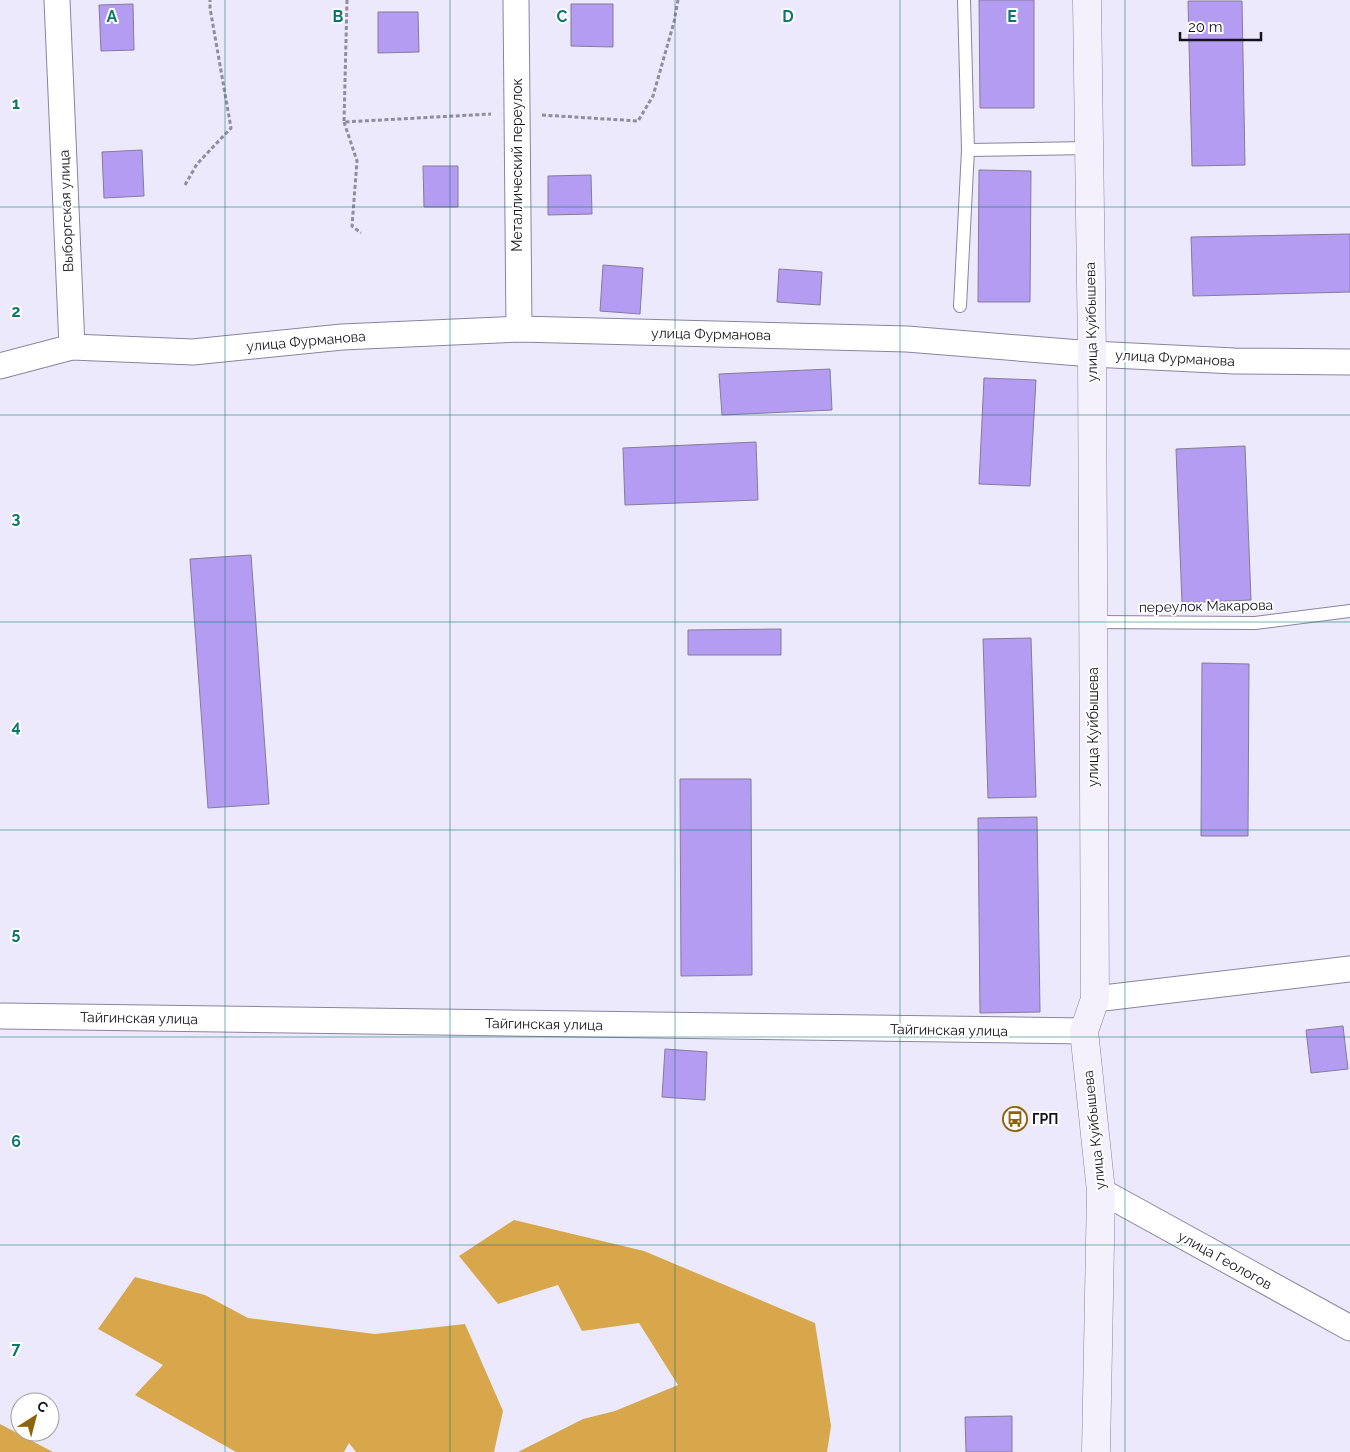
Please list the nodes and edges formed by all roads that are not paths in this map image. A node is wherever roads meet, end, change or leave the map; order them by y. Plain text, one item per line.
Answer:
1 (57, 0) edge
2 (516, 0) edge
3 (964, 0) edge
4 (1087, 0) edge
5 (1089, 148) junction
6 (968, 150) junction
7 (960, 306) dead end
8 (519, 329) junction
9 (72, 347) junction
10 (1092, 354) junction
11 (1350, 362) edge
12 (0, 366) edge
13 (1350, 611) edge
14 (1092, 622) junction
15 (1350, 969) edge
16 (1094, 999) junction
17 (3, 1016) dead end
18 (1084, 1031) junction
19 (1101, 1192) junction
20 (1350, 1328) edge
21 (1096, 1452) edge

1 - 9 street, Выборгская улица
2 - 8 street, Металлический переулок
3 - 6 lane
4 - 5 street, улица Куйбышева
5 - 6 lane
5 - 10 street, улица Куйбышева
6 - 7 lane
8 - 9 street, улица Фурманова
8 - 10 street, улица Фурманова
9 - 12 street
10 - 11 street, улица Фурманова
10 - 14 street, улица Куйбышева
13 - 14 lane, переулок Макарова
14 - 16 street, улица Куйбышева
15 - 16 street
16 - 18 street, улица Куйбышева
17 - 18 street, Тайгинская улица
18 - 19 street, улица Куйбышева
19 - 20 street, улица Геологов
19 - 21 street, улица Куйбышева

